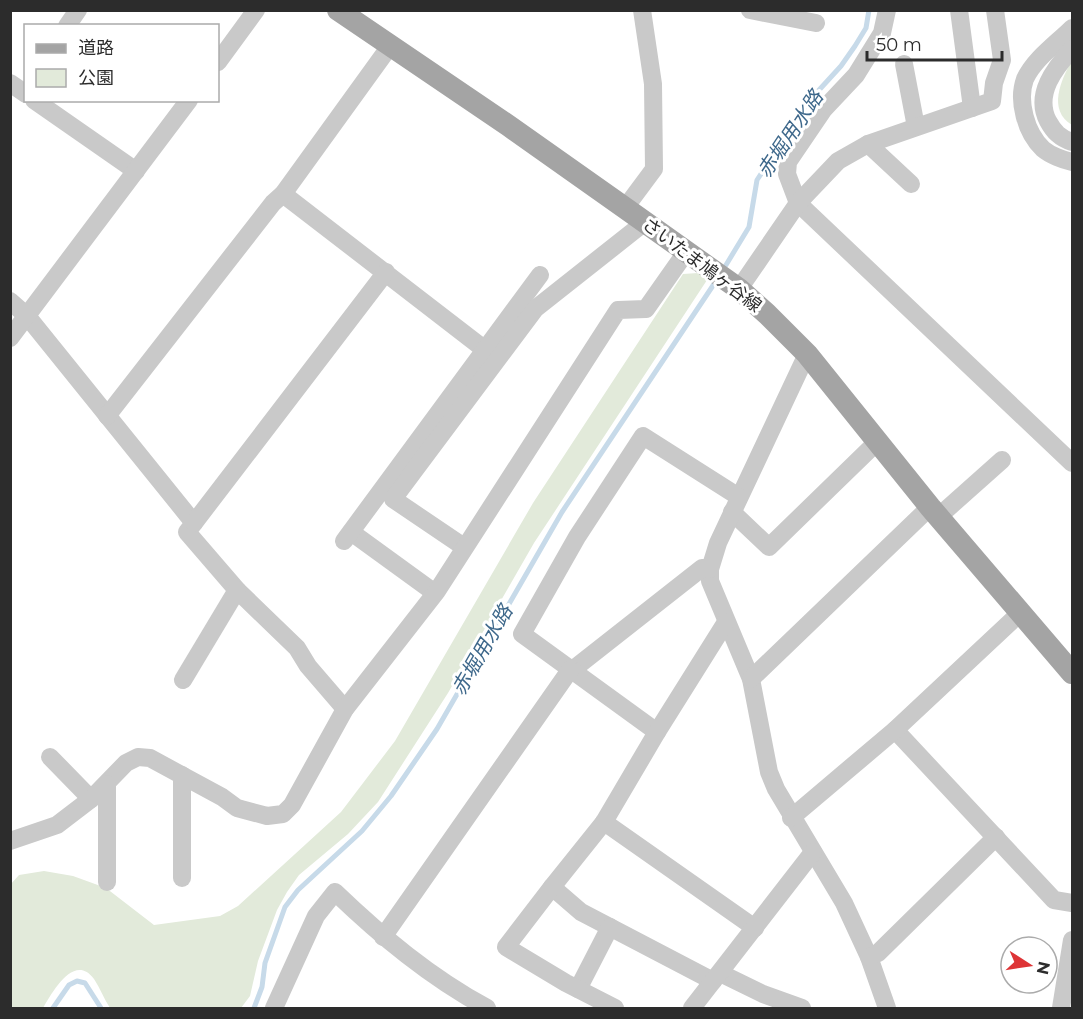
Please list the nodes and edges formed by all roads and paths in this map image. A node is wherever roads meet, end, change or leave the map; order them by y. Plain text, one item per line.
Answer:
1 (78, 10) edge
2 (256, 10) edge
3 (338, 10) edge
4 (750, 10) edge
5 (887, 10) edge
6 (959, 10) edge
7 (995, 10) edge
8 (642, 13) edge
9 (816, 23) dead end
10 (68, 24) edge
11 (1072, 28) edge
12 (390, 46) junction
13 (1072, 49) edge
14 (219, 61) edge
15 (904, 64) dead end
16 (37, 102) edge
17 (188, 102) edge
18 (972, 108) junction
19 (916, 127) junction
20 (1072, 142) edge
21 (868, 144) junction
22 (1044, 150) junction
23 (1072, 162) edge
24 (136, 171) junction
25 (1072, 177) edge
26 (911, 183) dead end
27 (283, 194) junction
28 (798, 202) junction
29 (625, 208) junction
30 (645, 222) junction
31 (686, 252) junction
32 (386, 272) junction
33 (540, 275) dead end
34 (739, 289) junction
35 (10, 301) edge
36 (27, 316) junction
37 (10, 338) edge
38 (484, 349) junction
39 (807, 354) junction
40 (107, 416) junction
41 (877, 442) junction
42 (1002, 460) dead end
43 (1072, 463) edge
44 (736, 504) junction
45 (934, 512) junction
46 (194, 523) junction
47 (464, 547) junction
48 (710, 569) junction
49 (237, 590) junction
50 (435, 593) junction
51 (1020, 613) junction
52 (726, 622) junction
53 (571, 670) junction
54 (1072, 673) edge
55 (751, 679) junction
56 (183, 680) dead end
57 (345, 709) junction
58 (895, 730) junction
59 (657, 732) junction
60 (50, 757) dead end
61 (182, 775) junction
62 (107, 784) junction
63 (92, 799) junction
64 (791, 818) junction
65 (604, 822) junction
66 (996, 837) junction
67 (10, 842) edge
68 (813, 852) junction
69 (182, 878) dead end
70 (107, 882) dead end
71 (552, 886) junction
72 (1072, 903) edge
73 (610, 927) junction
74 (755, 928) junction
75 (383, 937) junction
76 (1072, 940) edge
77 (869, 957) junction
78 (716, 977) junction
79 (578, 990) junction
80 (274, 1008) edge
81 (488, 1008) edge
82 (615, 1008) edge
83 (692, 1008) edge
84 (802, 1008) edge
85 (887, 1008) edge
86 (1061, 1008) edge

1 - 10 street
2 - 14 street
3 - 12 main road, さいたま鳩ヶ谷線
4 - 9 street
5 - 28 street
6 - 18 street
7 - 18 street
8 - 29 street
11 - 22 street
12 - 27 street
12 - 29 main road, さいたま鳩ヶ谷線
13 - 20 street
15 - 19 street
16 - 24 street
17 - 24 street
18 - 19 street
19 - 21 street
21 - 26 street
21 - 28 street
22 - 23 street
22 - 25 street
24 - 36 street
27 - 32 street
27 - 40 street
28 - 34 street
28 - 43 street
29 - 30 main road, さいたま鳩ヶ谷線
30 - 31 main road, さいたま鳩ヶ谷線
30 - 47 street
31 - 34 main road, さいたま鳩ヶ谷線
31 - 47 street
32 - 38 street
32 - 46 street
33 - 38 street
34 - 39 main road, さいたま鳩ヶ谷線
35 - 36 street
36 - 37 street
36 - 40 street
38 - 50 street
39 - 41 main road, さいたま鳩ヶ谷線
39 - 44 street
40 - 46 street
41 - 44 street
41 - 45 main road, さいたま鳩ヶ谷線
42 - 45 street
44 - 48 street
44 - 53 street
45 - 51 main road, さいたま鳩ヶ谷線
45 - 55 street
46 - 49 street
47 - 50 street
48 - 52 street
48 - 53 street
49 - 56 street
49 - 57 street
50 - 57 street
51 - 54 main road, さいたま鳩ヶ谷線
51 - 58 street
52 - 55 street
52 - 59 street
53 - 59 street
53 - 75 street
55 - 64 street
57 - 61 street
58 - 64 street
58 - 66 street
59 - 65 street
60 - 63 street
61 - 62 street
61 - 69 street
62 - 63 street
62 - 70 street
63 - 67 street
64 - 68 street
65 - 71 street
65 - 74 street
66 - 72 street
66 - 77 street
68 - 74 street
68 - 77 street
71 - 73 street
71 - 79 street
73 - 78 street
73 - 79 street
74 - 78 street
75 - 80 street
75 - 81 street
76 - 86 street
77 - 85 street
78 - 83 street
78 - 84 street
79 - 82 street

